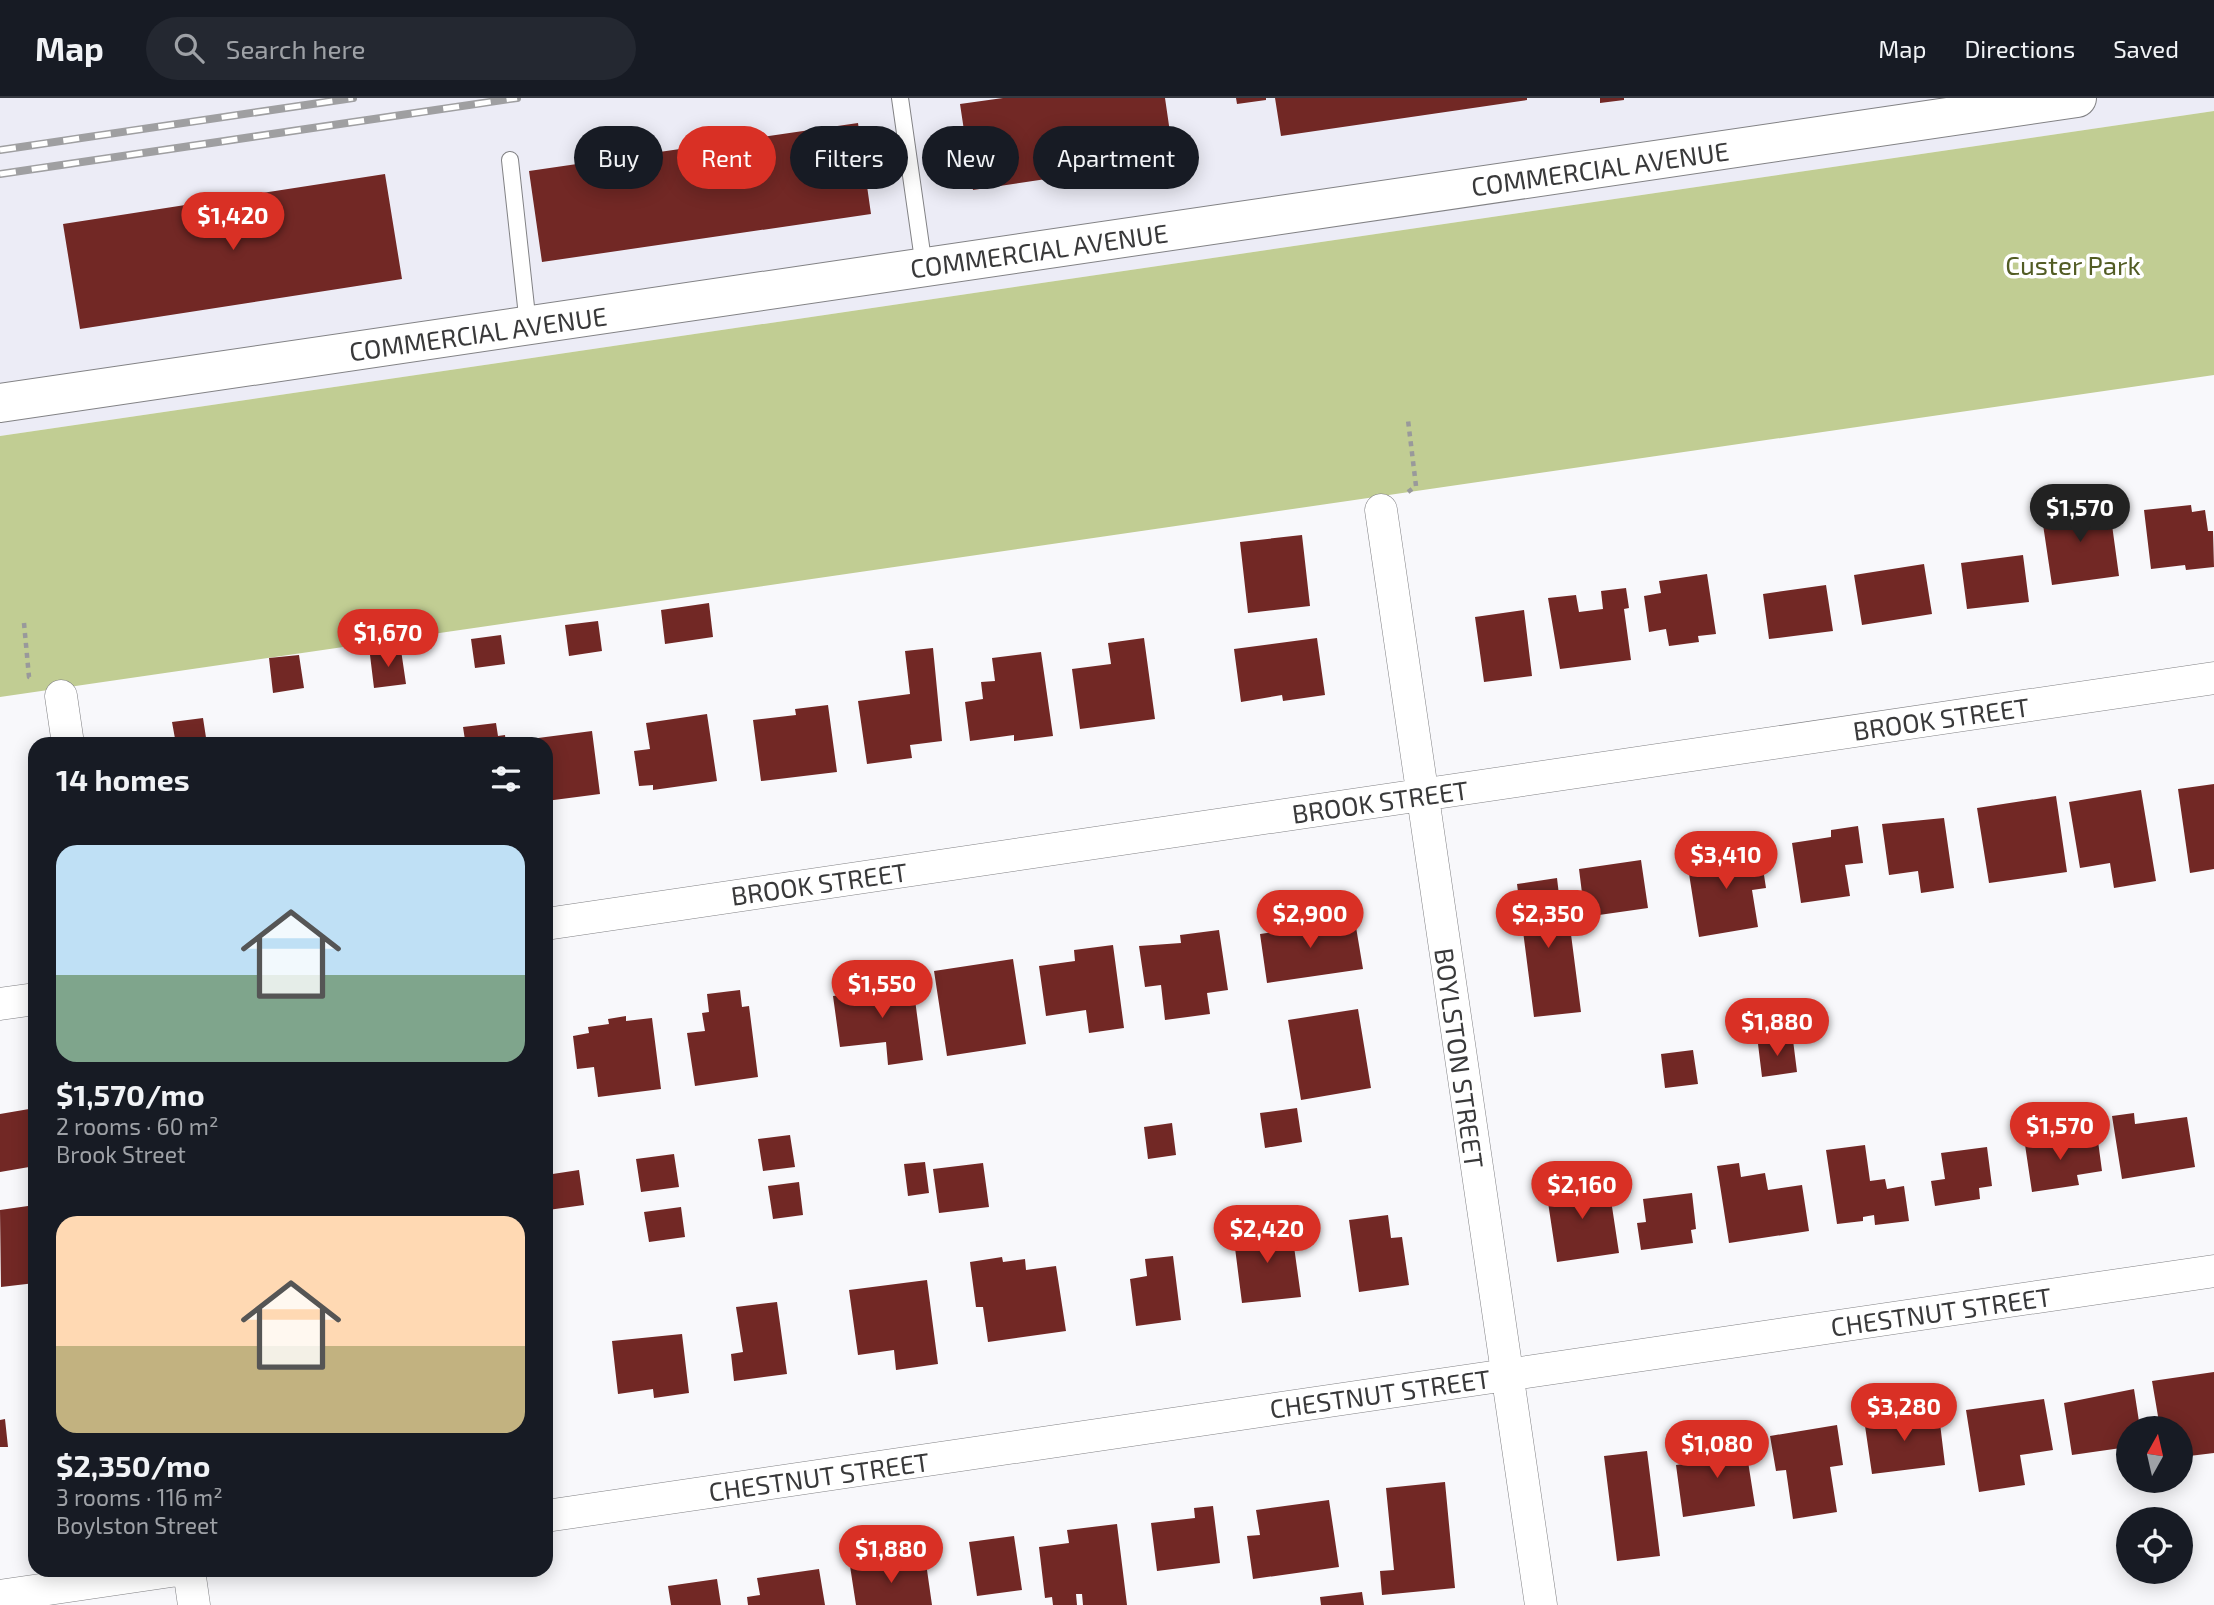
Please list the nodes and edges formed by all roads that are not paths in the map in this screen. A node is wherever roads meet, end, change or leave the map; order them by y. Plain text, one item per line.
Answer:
1 (900, 98) edge
2 (2077, 98) edge
3 (510, 160) dead end
4 (923, 267) junction
5 (528, 325) junction
6 (0, 403) edge
7 (1381, 510) road end
8 (2214, 678) edge
9 (61, 696) road end
10 (67, 737) edge
11 (1422, 794) junction
12 (553, 922) edge
13 (28, 1000) edge
14 (0, 1004) edge
15 (2214, 1271) edge
16 (1507, 1375) junction
17 (553, 1515) edge
18 (130, 1577) edge
19 (190, 1577) edge
20 (0, 1596) edge
21 (194, 1605) edge
22 (1541, 1605) edge

1 - 4 lane
2 - 4 street, COMMERCIAL AVENUE
3 - 5 lane
4 - 5 street, COMMERCIAL AVENUE
5 - 6 street, COMMERCIAL AVENUE
7 - 11 street, BOYLSTON STREET
8 - 11 street, BROOK STREET
9 - 10 street
11 - 12 street, BROOK STREET
11 - 16 street, BOYLSTON STREET
13 - 14 street
15 - 16 street, CHESTNUT STREET
16 - 17 street, CHESTNUT STREET
16 - 22 street, BOYLSTON STREET
18 - 20 street
19 - 21 street

